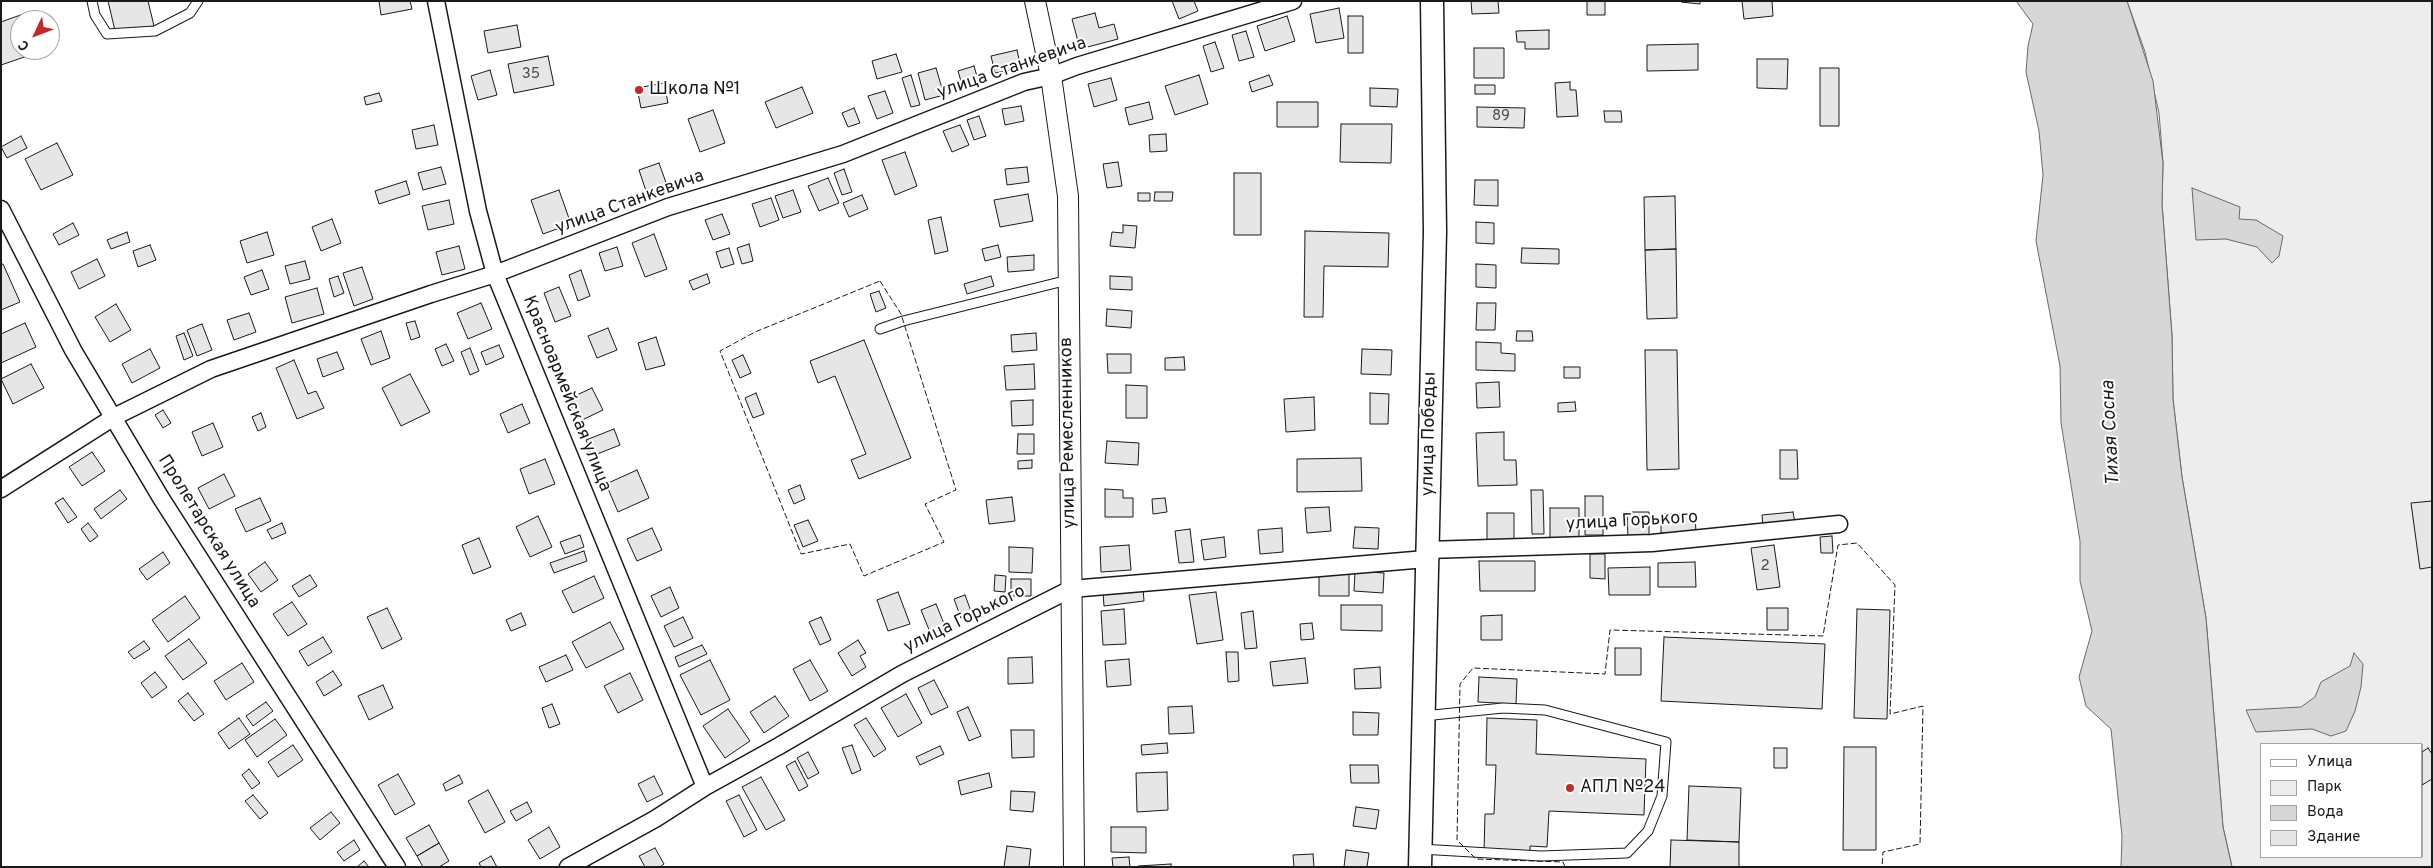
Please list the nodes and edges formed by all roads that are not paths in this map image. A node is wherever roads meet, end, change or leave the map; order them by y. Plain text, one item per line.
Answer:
1 (92, 1) edge
2 (198, 1) edge
3 (436, 1) edge
4 (1035, 1) edge
5 (1293, 1) edge
6 (1432, 1) edge
7 (1051, 76) junction
8 (2, 212) edge
9 (495, 274) junction
10 (1068, 280) junction
11 (880, 329) dead end
12 (114, 417) junction
13 (1, 489) edge
14 (1839, 524) dead end
15 (1427, 555) junction
16 (1070, 589) junction
17 (1423, 716) junction
18 (705, 786) junction
19 (1420, 858) edge
20 (397, 867) edge
21 (568, 867) edge
22 (1074, 867) edge

1 - 2 lane
3 - 9 street, Красноармейская улица
4 - 7 street, улица Ремесленников
5 - 7 street, улица Станкевича
6 - 15 main road, улица Победы
7 - 9 street, улица Станкевича
7 - 10 street, улица Ремесленников
8 - 12 street, Пролетарская улица
9 - 12 street, улица Станкевича
9 - 18 street, Красноармейская улица
10 - 11 lane
10 - 16 street, улица Ремесленников
12 - 13 street, улица Станкевича
12 - 20 street, Пролетарская улица
14 - 15 street, улица Горького
15 - 16 street, улица Горького
15 - 17 main road, улица Победы
16 - 18 street, улица Горького
16 - 22 street, улица Ремесленников
17 - 19 main road, улица Победы
17 - 19 lane
18 - 21 street, улица Горького

